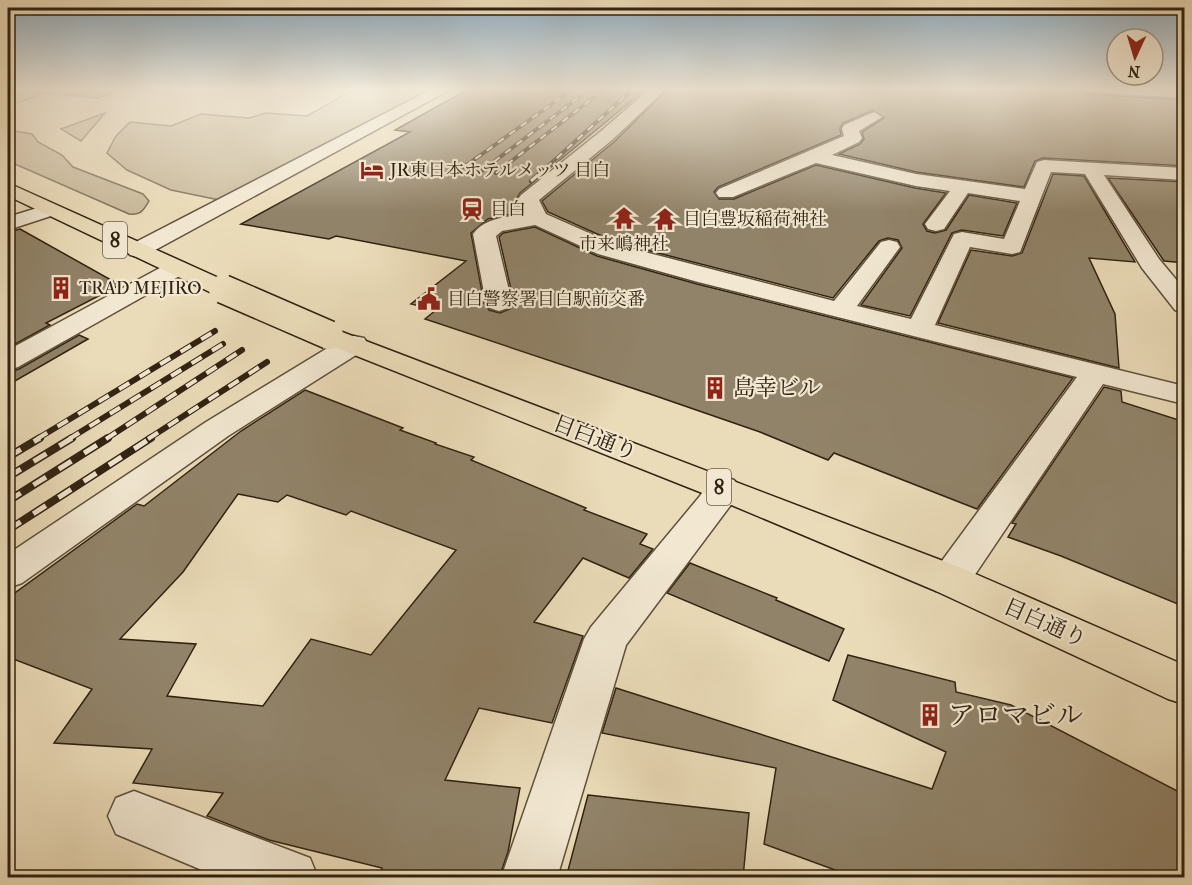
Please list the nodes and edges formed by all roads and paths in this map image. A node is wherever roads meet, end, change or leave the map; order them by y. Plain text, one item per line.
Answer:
1 (367, 129) edge
2 (614, 129) edge
3 (850, 129) edge
4 (814, 157) junction
5 (1091, 169) junction
6 (1185, 174) edge
7 (963, 186) junction
8 (8, 189) edge
9 (726, 193) dead end
10 (1031, 196) junction
11 (50, 210) junction
12 (537, 218) junction
13 (8, 224) edge
14 (936, 224) dead end
15 (889, 247) dead end
16 (138, 250) junction
17 (177, 268) junction
18 (499, 303) dead end
19 (1185, 305) edge
20 (840, 311) junction
21 (919, 330) junction
22 (342, 339) junction
23 (8, 361) edge
24 (1095, 373) junction
25 (1185, 395) edge
26 (722, 488) junction
27 (8, 573) edge
28 (950, 580) junction
29 (1185, 685) edge
30 (134, 816) dead end
31 (290, 878) edge
32 (529, 878) edge

1 - 16 street
2 - 12 street
3 - 4 street
4 - 7 street
4 - 9 street
5 - 6 street
5 - 10 street
5 - 19 street
7 - 10 street
7 - 14 street
8 - 11 main road, 目白通り / 8
10 - 21 street
11 - 13 street
11 - 16 main road, 目白通り / 8
12 - 18 street
12 - 20 street
15 - 20 street
16 - 17 main road, 目白通り / 8
17 - 22 main road, 目白通り / 8, bridge
17 - 23 street
20 - 21 street
21 - 24 street
22 - 26 main road, 目白通り / 8
22 - 27 street
24 - 25 street
24 - 28 street
26 - 28 main road, 目白通り / 8
26 - 32 street
28 - 29 main road, 目白通り / 8
30 - 31 street

